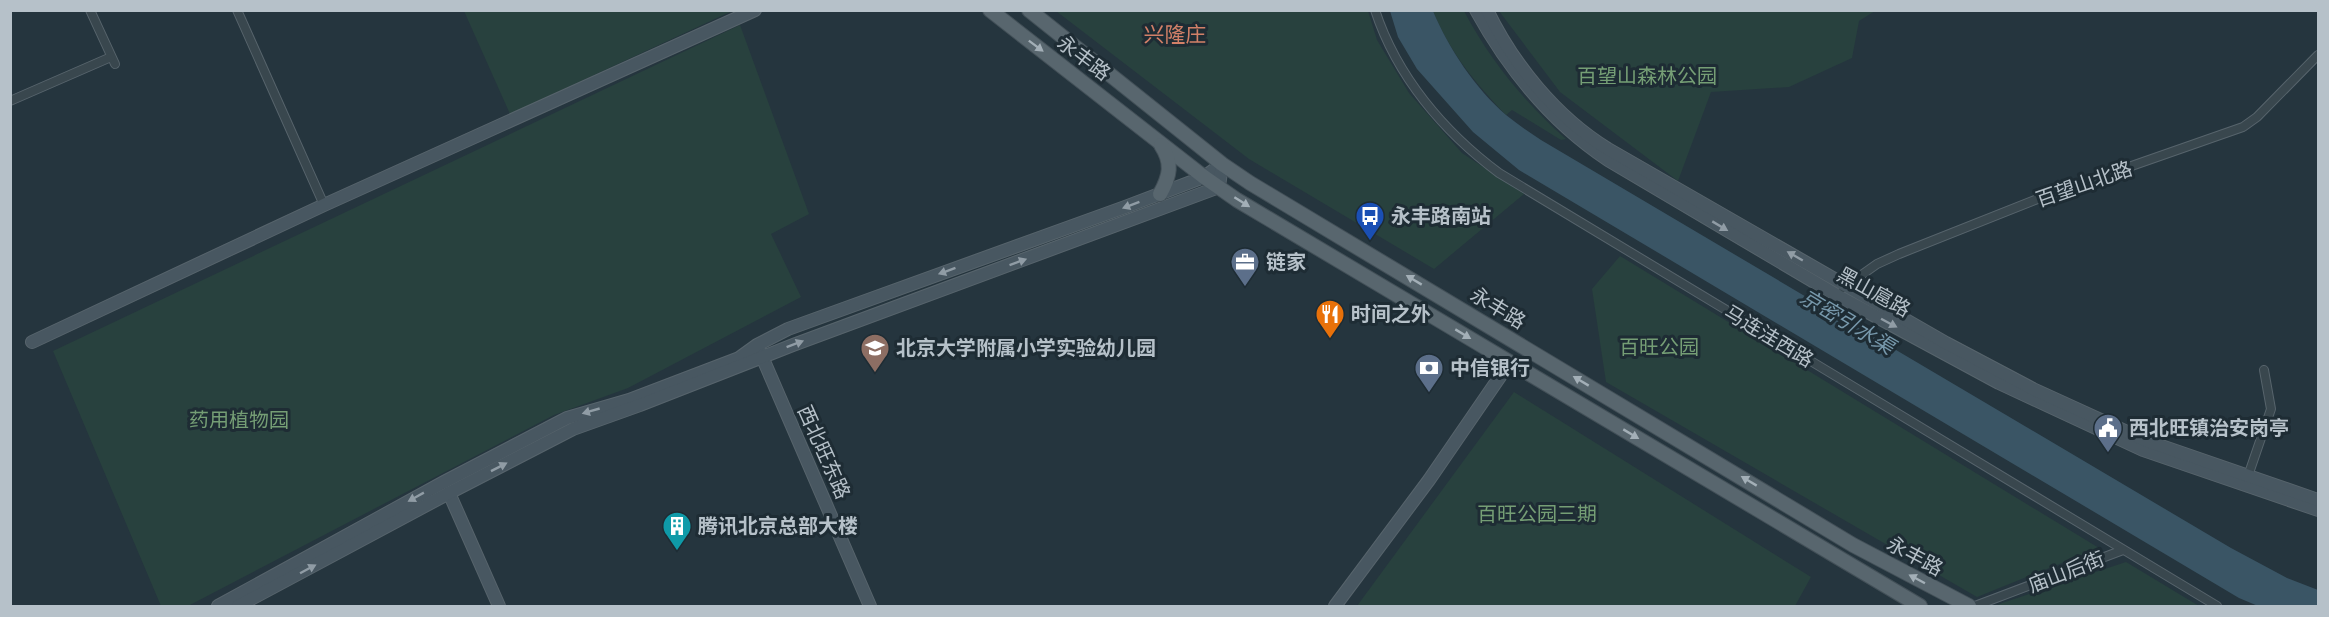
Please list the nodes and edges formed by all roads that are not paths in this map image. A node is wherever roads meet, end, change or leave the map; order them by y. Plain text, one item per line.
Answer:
1 (90, 10) edge
2 (237, 10) edge
3 (755, 10) edge
4 (990, 10) edge
5 (1029, 10) edge
6 (1375, 10) edge
7 (1476, 10) edge
8 (1487, 10) edge
9 (2319, 55) edge
10 (10, 101) edge
11 (1154, 136) junction
12 (1222, 164) junction
13 (1204, 177) junction
14 (1219, 187) junction
15 (1160, 194) junction
16 (324, 205) junction
17 (1842, 291) junction
18 (32, 342) dead end
19 (757, 345) junction
20 (762, 357) junction
21 (1510, 362) junction
22 (2264, 370) dead end
23 (2248, 476) junction
24 (449, 493) junction
25 (2319, 500) edge
26 (2319, 510) edge
27 (1828, 529) junction
28 (1850, 542) junction
29 (1816, 545) junction
30 (2123, 550) junction
31 (1840, 560) junction
32 (218, 606) edge
33 (238, 606) edge
34 (499, 606) edge
35 (870, 606) edge
36 (1335, 606) edge
37 (1920, 606) edge
38 (1969, 606) edge
39 (1975, 606) edge
40 (2217, 606) edge

1 - 10 street
2 - 16 street
3 - 16 street
4 -> 11 main road, 永丰路
5 - 12 main road, 永丰路
6 - 30 street, 马连洼西路
7 -> 17 street, 黑山扈路
17 -> 8 street, 黑山扈路
9 - 17 street, 百望山北路
11 - 13 main road, 永丰路
11 - 15 main road
12 - 13 street
12 - 14 street
27 -> 12 main road, 永丰路
13 - 14 main road, 永丰路
13 - 15 street
20 -> 14 street
14 -> 21 main road, 永丰路
15 -> 19 street
16 - 18 street
17 - 23 street, 黑山扈路
17 -> 26 street, 黑山扈路
19 - 20 street, 西北旺东路
19 -> 32 street
24 -> 20 street
20 - 35 street, 西北旺东路
21 -> 29 main road, 永丰路
21 - 36 street
22 - 23 street
23 - 25 street, 黑山扈路
33 -> 24 street
24 - 34 street
27 - 28 main road, 永丰路
27 - 29 main road
28 - 31 main road
38 -> 28 main road, 永丰路
29 - 31 main road, 永丰路
30 - 39 street, 庙山后街
30 - 40 street, 马连洼西路
31 - 37 main road, 永丰路

